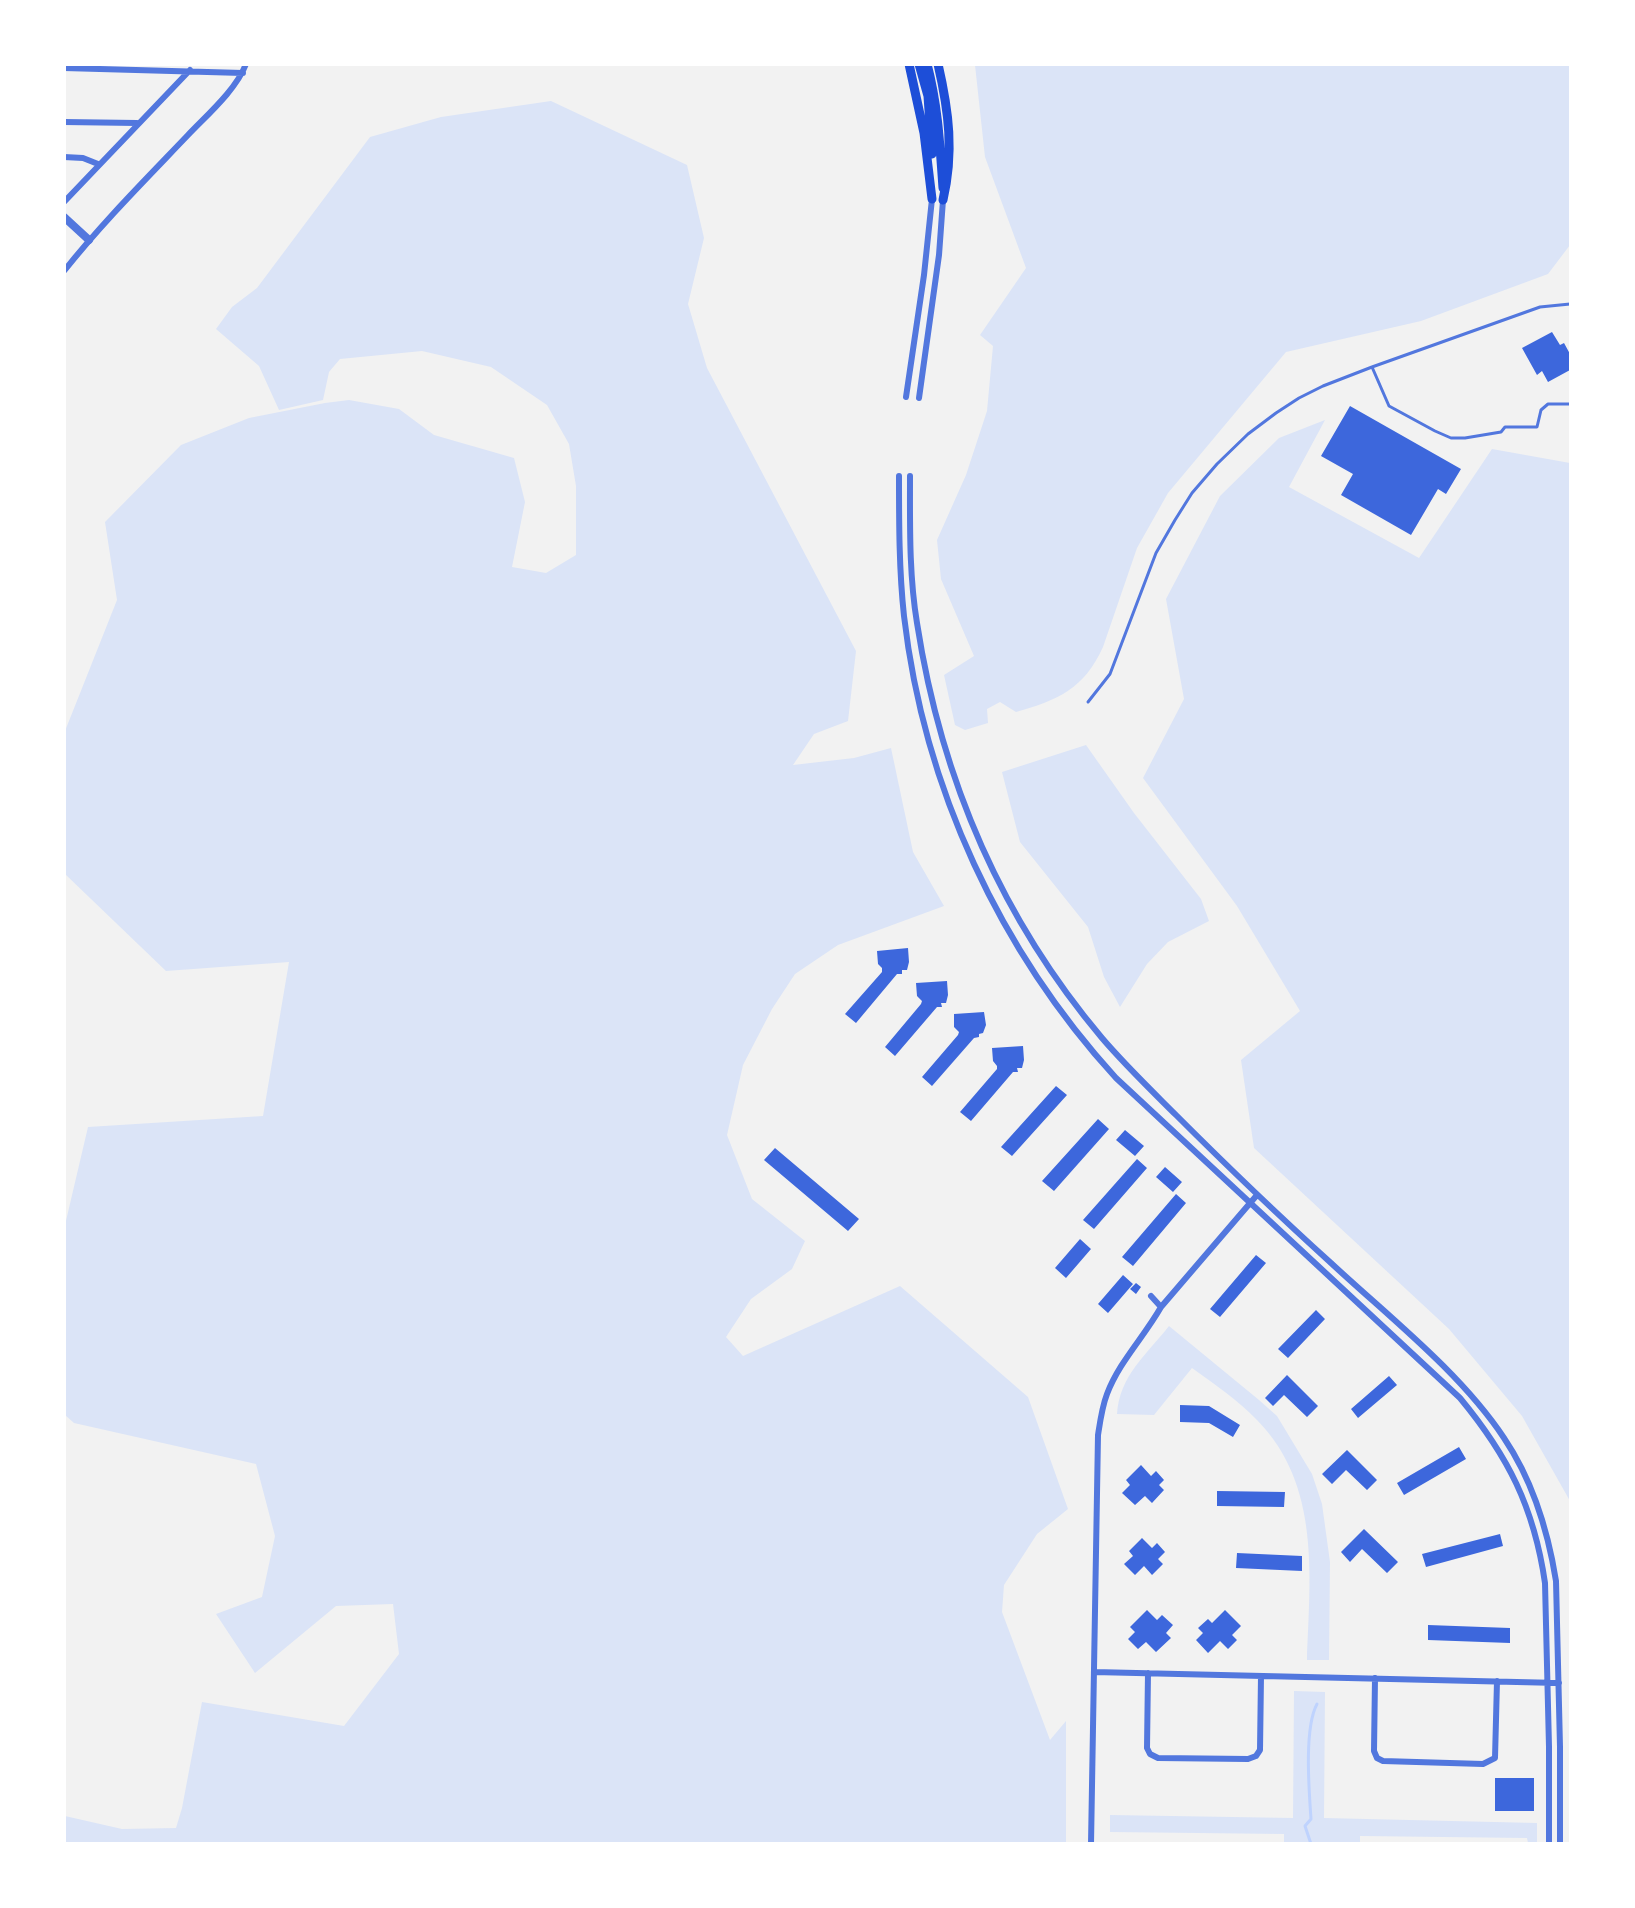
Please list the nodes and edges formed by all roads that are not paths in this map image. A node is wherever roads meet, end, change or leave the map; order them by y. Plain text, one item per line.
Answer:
1 (246, 64) edge
2 (909, 64) edge
3 (919, 64) edge
4 (927, 64) edge
5 (938, 64) edge
6 (64, 68) edge
7 (190, 70) junction
8 (243, 73) junction
9 (64, 122) edge
10 (137, 123) junction
11 (64, 157) edge
12 (98, 164) junction
13 (932, 199) junction
14 (943, 200) junction
15 (64, 202) edge
16 (64, 217) edge
17 (89, 240) junction
18 (64, 271) edge
19 (1570, 304) edge
20 (1372, 367) junction
21 (906, 397) dead end
22 (919, 398) dead end
23 (1570, 404) edge
24 (899, 476) dead end
25 (910, 476) dead end
26 (1088, 702) dead end
27 (1257, 1195) junction
28 (1250, 1203) junction
29 (1151, 1296) dead end
30 (1161, 1307) junction
31 (1094, 1672) junction
32 (1148, 1673) junction
33 (1261, 1676) junction
34 (1375, 1678) junction
35 (1497, 1681) junction
36 (1548, 1683) junction
37 (1559, 1683) junction
38 (1091, 1844) edge
39 (1549, 1844) edge
40 (1560, 1844) edge

1 - 8 street
2 - 13 main road
3 - 13 main road
4 - 14 main road
5 - 14 main road
6 - 7 street
7 - 8 street
7 - 10 street
8 - 17 street
9 - 10 street
10 - 12 street
11 - 12 street
12 - 15 street
13 - 21 street
14 - 22 street
16 - 17 street
17 - 18 street
19 - 20 lane
20 - 23 lane
20 - 26 lane
24 - 28 street
25 - 27 street
27 - 28 street
27 - 37 street
28 - 30 street
28 - 36 street
29 - 30 street
30 - 31 street
31 - 32 street
31 - 38 street
32 - 33 street
32 - 33 street
33 - 34 street
34 - 35 street
34 - 35 street
35 - 36 street
36 - 37 street
36 - 39 street
37 - 40 street

